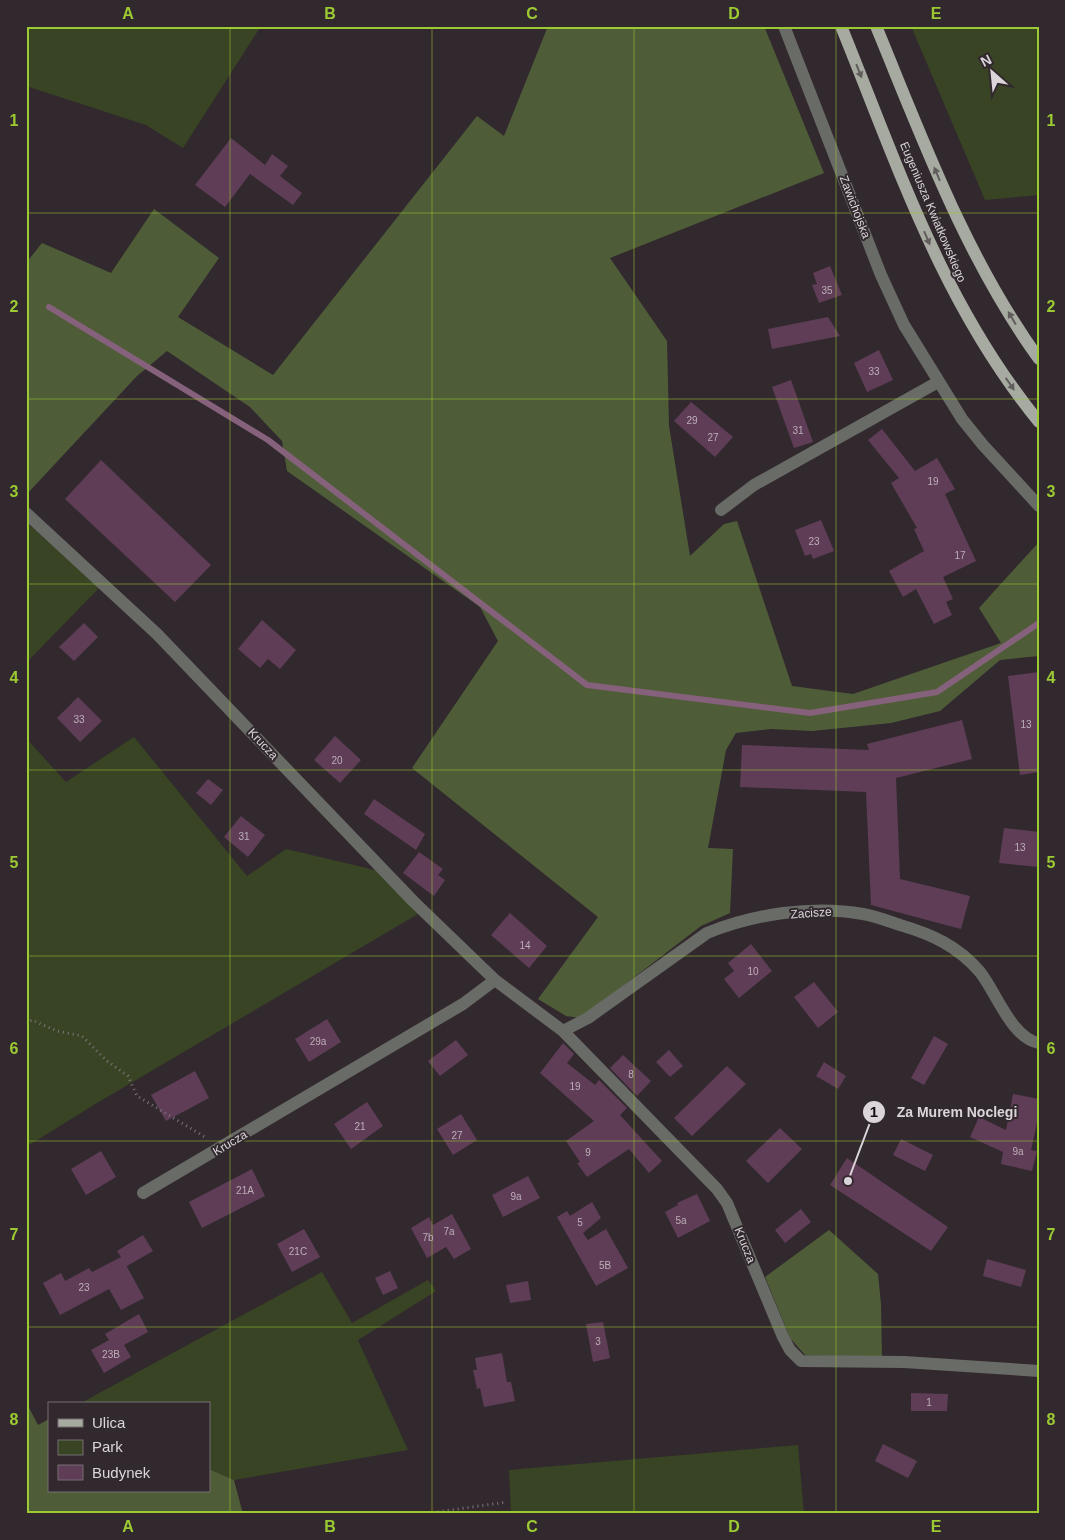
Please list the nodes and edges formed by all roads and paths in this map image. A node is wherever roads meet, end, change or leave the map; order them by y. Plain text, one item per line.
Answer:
1 (784, 26) edge
2 (841, 26) edge
3 (876, 26) edge
4 (1039, 359) edge
5 (938, 382) junction
6 (1039, 422) edge
7 (1039, 506) edge
8 (720, 510) dead end
9 (26, 513) edge
10 (495, 980) junction
11 (26, 1023) edge
12 (563, 1031) junction
13 (1039, 1043) edge
14 (220, 1149) junction
15 (143, 1193) dead end
16 (1039, 1371) edge
17 (507, 1502) dead end
18 (423, 1514) edge

1 - 5 street, Zawichojska
2 -> 6 main road, Eugeniusza Kwiatkowskiego
4 -> 3 main road, Eugeniusza Kwiatkowskiego
5 - 7 street, Zawichojska
5 - 8 street
9 - 10 street, Krucza
10 - 12 street, Krucza
10 - 14 street, Krucza
11 - 14 path
12 - 13 street, Zacisze
12 - 16 street, Krucza
14 - 15 street, Krucza
17 - 18 path

